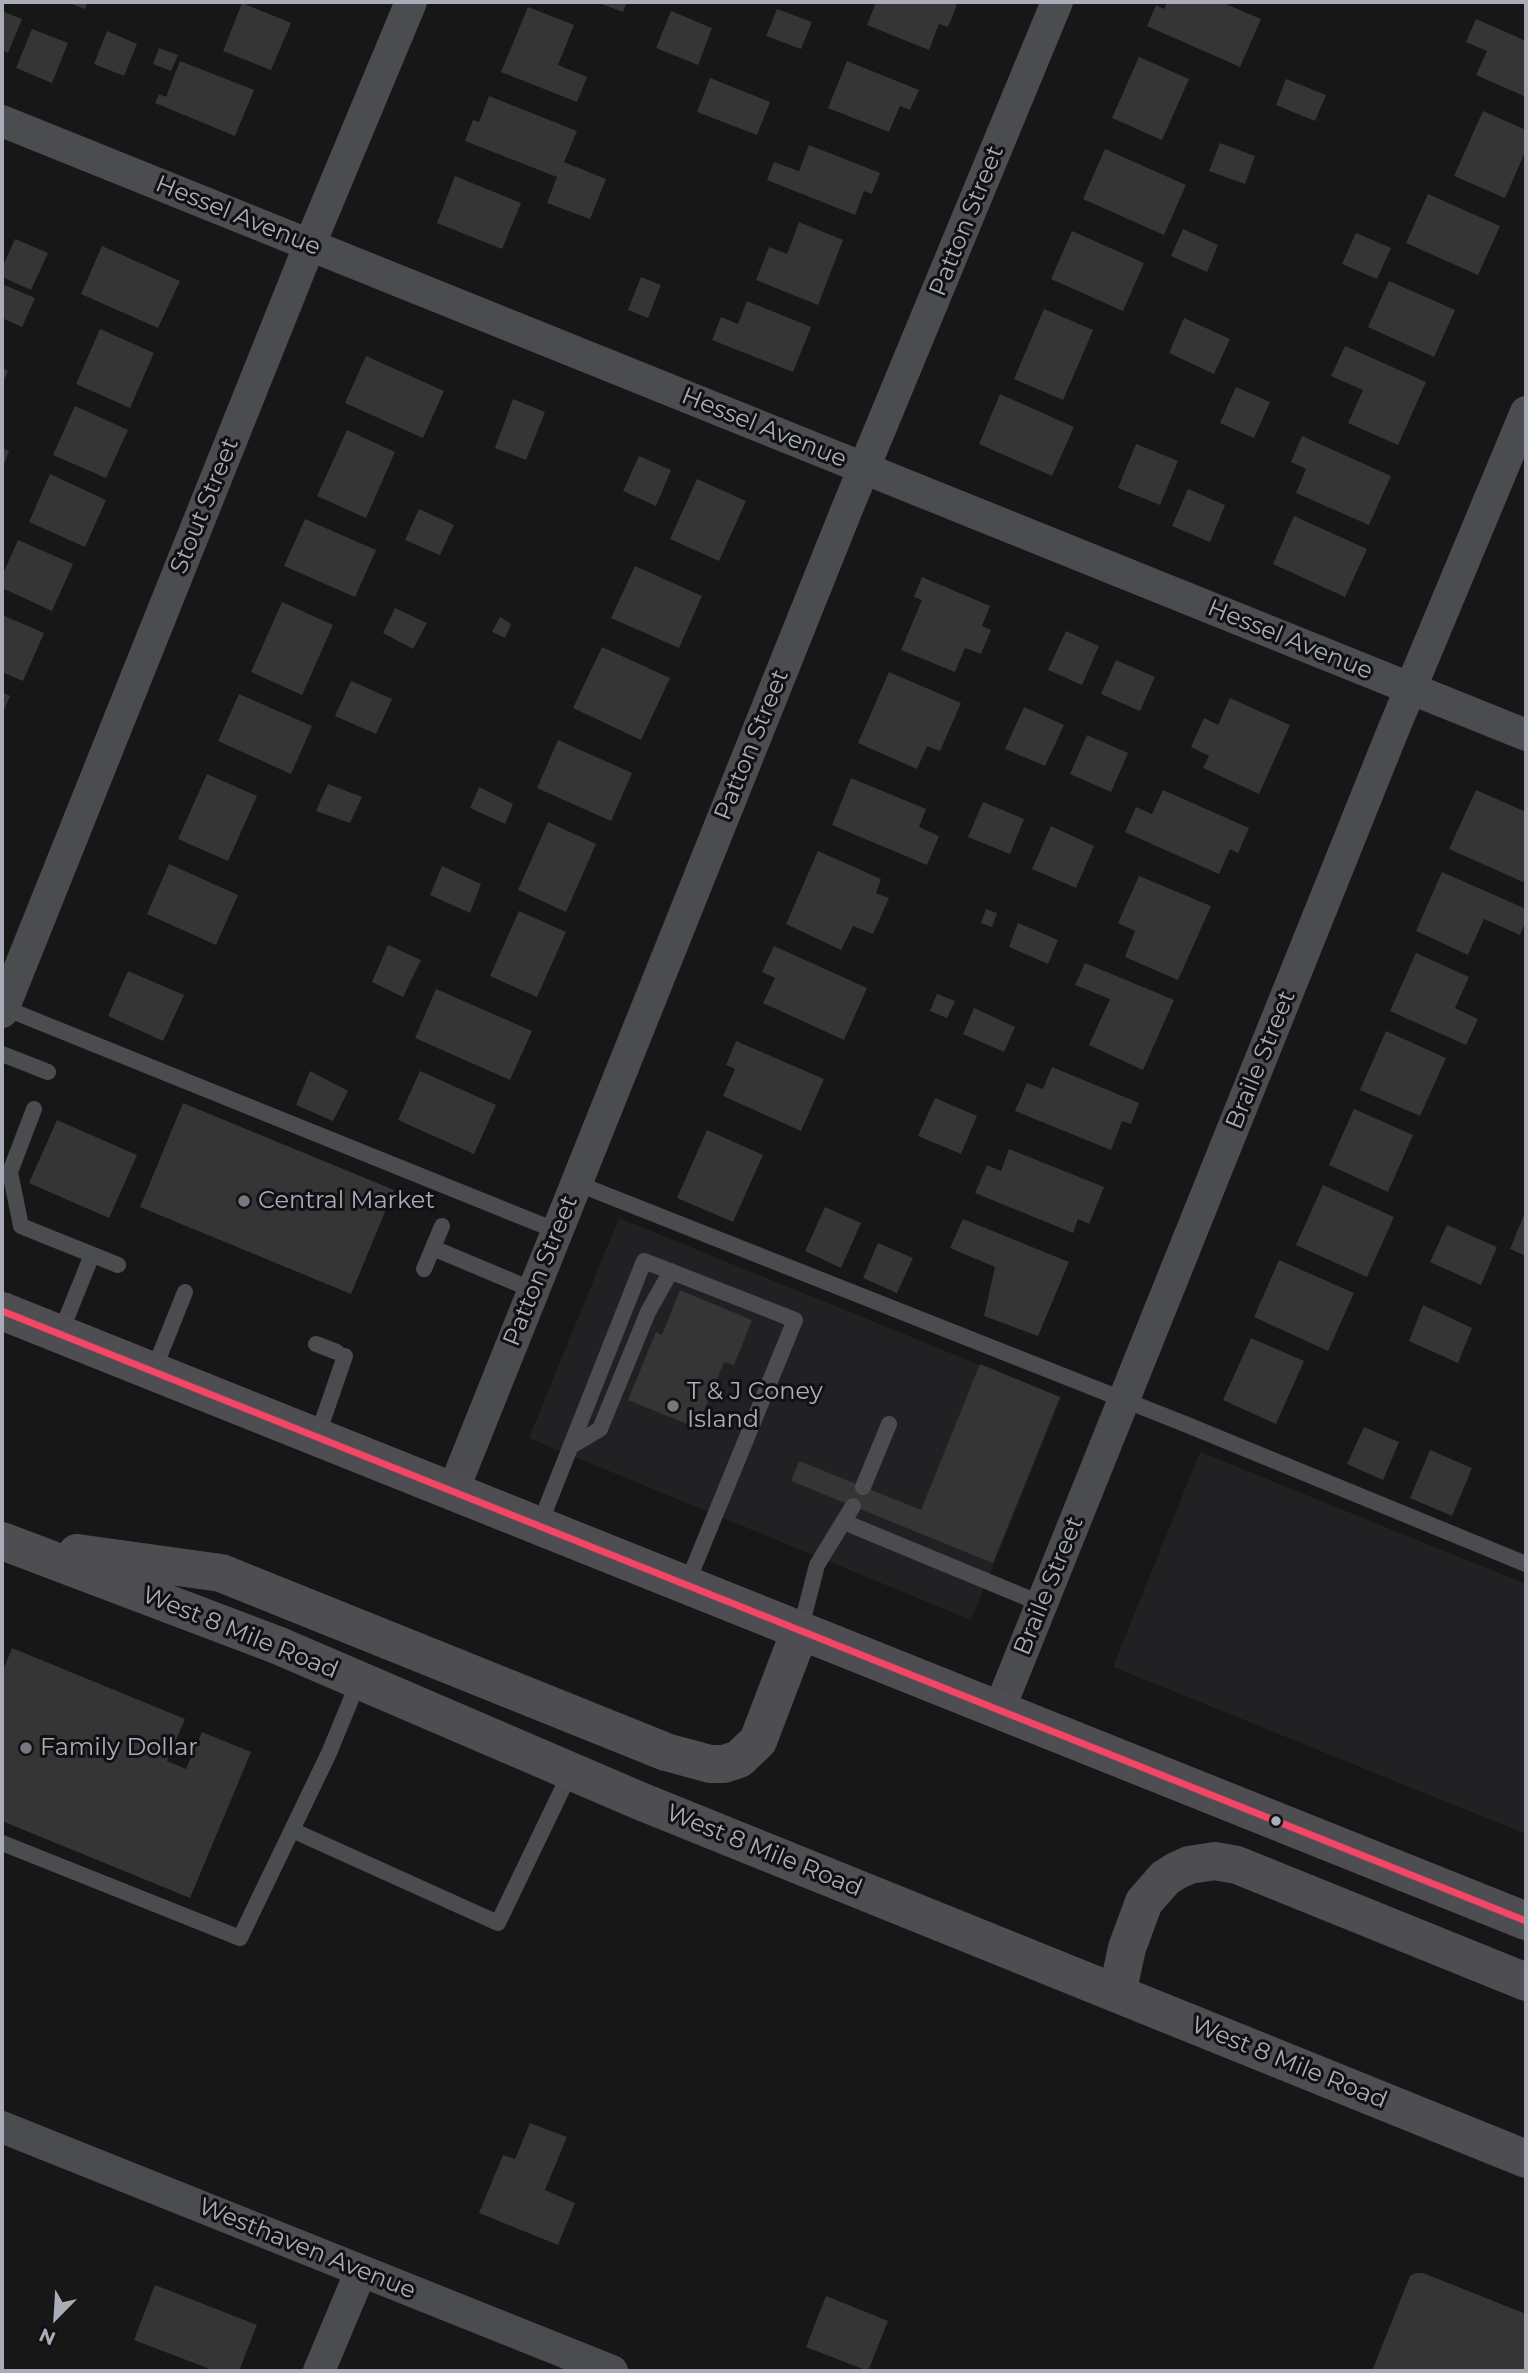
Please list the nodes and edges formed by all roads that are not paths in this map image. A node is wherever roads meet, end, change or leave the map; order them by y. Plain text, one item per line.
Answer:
1 (411, 2) edge
2 (1057, 2) edge
3 (2, 121) edge
4 (310, 244) junction
5 (1526, 412) edge
6 (865, 469) junction
7 (1410, 689) junction
8 (1526, 736) edge
9 (2, 1009) edge
10 (2, 1054) edge
11 (48, 1072) dead end
12 (34, 1109) dead end
13 (576, 1183) junction
14 (442, 1226) dead end
15 (557, 1231) junction
16 (433, 1248) junction
17 (92, 1255) junction
18 (118, 1265) dead end
19 (424, 1269) dead end
20 (671, 1271) junction
21 (533, 1290) junction
22 (186, 1292) dead end
23 (2, 1311) edge
24 (60, 1334) junction
25 (316, 1344) dead end
26 (153, 1371) junction
27 (1124, 1401) junction
28 (889, 1424) dead end
29 (317, 1437) junction
30 (570, 1447) junction
31 (863, 1487) dead end
32 (453, 1491) junction
33 (853, 1506) dead end
34 (844, 1522) junction
35 (539, 1526) junction
36 (4, 1542) edge
37 (1526, 1564) edge
38 (686, 1586) junction
39 (1042, 1604) junction
40 (800, 1631) junction
41 (359, 1680) junction
42 (999, 1710) junction
43 (571, 1771) junction
44 (292, 1830) junction
45 (2, 1843) edge
46 (1526, 1921) edge
47 (1526, 1982) edge
48 (1117, 1994) junction
49 (2, 2127) edge
50 (1526, 2159) edge
51 (361, 2271) junction
52 (319, 2371) edge
53 (612, 2371) edge

1 - 4 street, Stout Street
2 - 6 street, Patton Street
3 - 4 street, Hessel Avenue
4 - 6 street, Hessel Avenue
4 - 9 street, Stout Street
5 - 7 street, Braile Street
6 - 7 street, Hessel Avenue
6 - 13 street, Patton Street
7 - 8 street, Hessel Avenue
7 - 27 street, Braile Street
9 - 15 lane
10 - 11 lane
12 - 17 lane
13 - 15 street, Patton Street
13 - 27 lane
14 - 16 lane
15 - 21 street, Patton Street
16 - 19 lane
16 - 21 lane
17 - 18 lane
17 - 24 lane
20 - 30 lane
20 - 30 lane
20 - 38 lane
21 - 32 street, Patton Street
22 - 26 lane
23 - 24 highway
24 - 26 highway
25 - 29 lane
26 - 29 highway
27 - 37 lane
27 - 39 street, Braile Street
28 - 31 lane
29 - 32 highway
30 - 35 lane
32 - 35 highway
33 - 34 lane
34 - 39 lane
34 - 40 lane
35 - 38 highway
36 - 40 highway
36 - 41 highway, West 8 Mile Road
38 - 40 highway
39 - 42 street, Braile Street
40 - 42 highway
41 - 43 highway, West 8 Mile Road
41 - 44 lane
42 - 46 highway
43 - 44 lane
43 - 48 highway, West 8 Mile Road
44 - 45 lane
47 - 48 highway
48 - 50 highway, West 8 Mile Road
49 - 51 street, Westhaven Avenue
51 - 52 street
51 - 53 street, Westhaven Avenue

